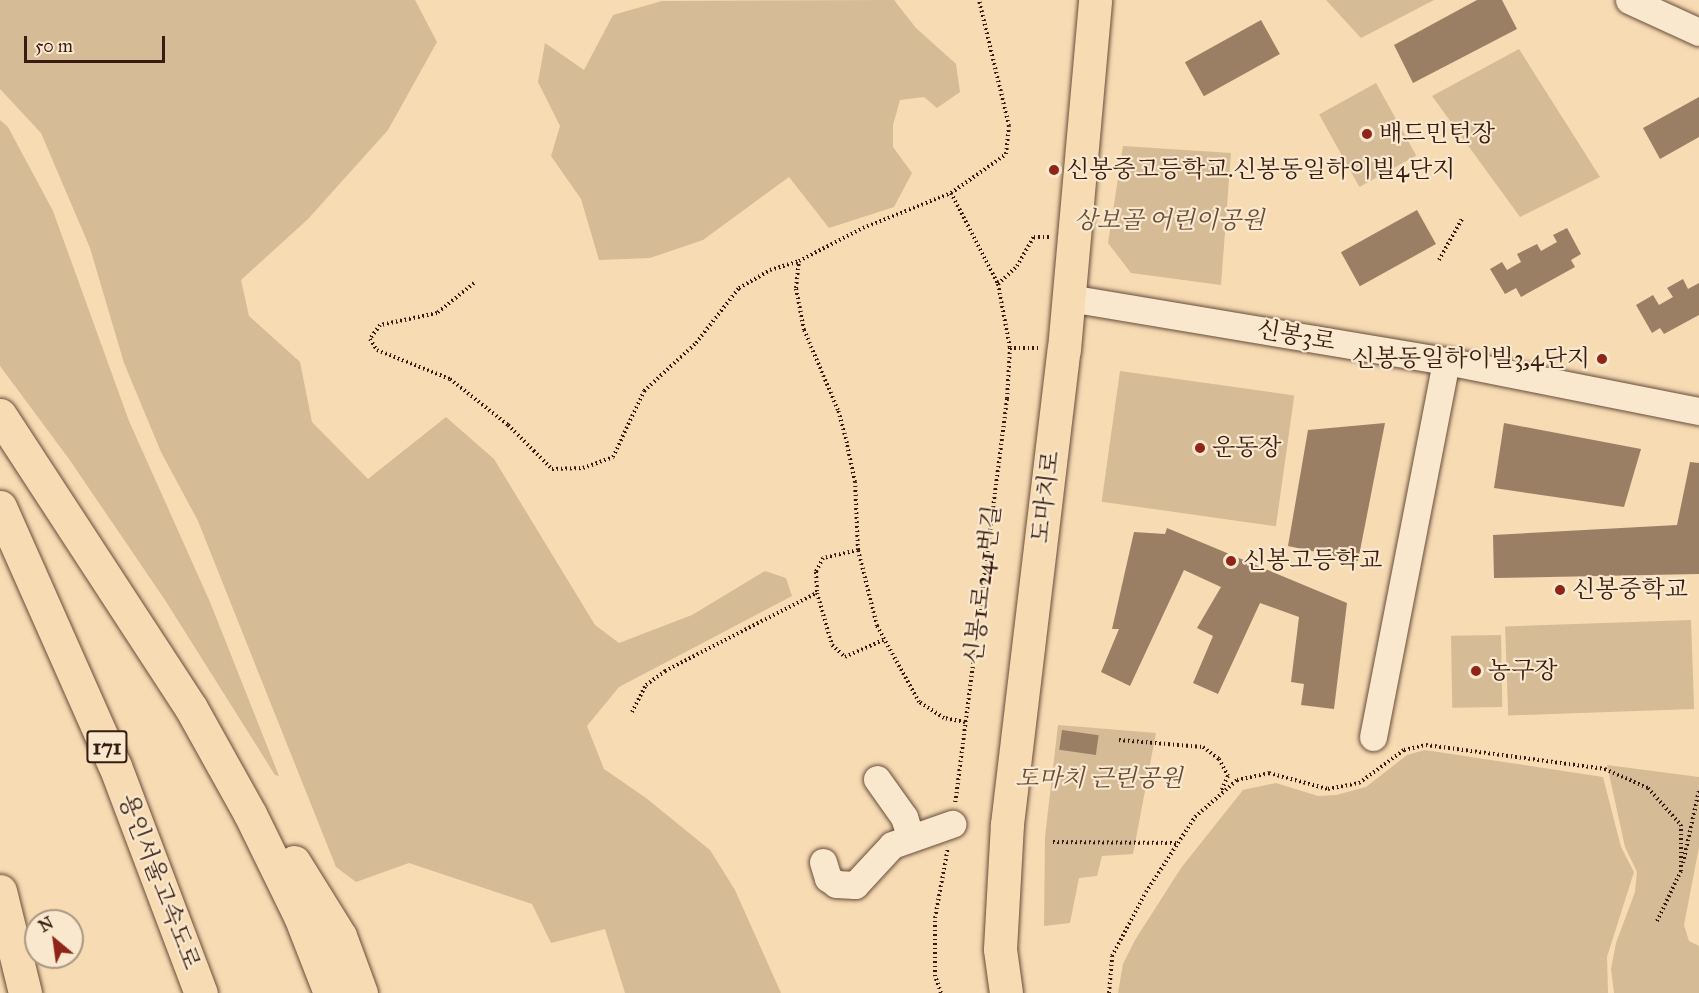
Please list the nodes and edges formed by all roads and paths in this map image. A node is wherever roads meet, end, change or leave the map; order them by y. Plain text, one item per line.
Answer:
1 (979, 0) edge
2 (1095, 0) edge
3 (1629, 0) edge
4 (1699, 32) edge
5 (951, 194) junction
6 (1463, 217) dead end
7 (1076, 236) junction
8 (1439, 260) dead end
9 (799, 261) junction
10 (474, 283) dead end
11 (998, 284) junction
12 (1069, 298) junction
13 (1446, 361) junction
14 (1699, 411) edge
15 (0, 415) edge
16 (0, 507) edge
17 (0, 541) edge
18 (858, 550) junction
19 (817, 593) junction
20 (883, 640) junction
21 (632, 712) dead end
22 (965, 722) junction
23 (205, 731) junction
24 (1373, 737) dead end
25 (1119, 740) dead end
26 (877, 779) dead end
27 (1699, 790) edge
28 (1219, 796) junction
29 (952, 824) junction
30 (910, 836) junction
31 (1053, 842) dead end
32 (1178, 843) junction
33 (823, 862) dead end
34 (1681, 871) junction
35 (0, 891) edge
36 (1656, 923) dead end
37 (25, 993) edge
38 (183, 993) edge
39 (201, 993) edge
40 (330, 993) edge
41 (361, 993) edge
42 (940, 993) edge
43 (1006, 993) edge
44 (1108, 993) edge

1 - 5 path
2 - 7 main road, 도마치로
3 - 4 street
5 - 9 path
5 - 11 path, 신봉1로241번길
6 - 8 path
7 - 11 path
7 - 12 main road, 도마치로
9 - 10 path
9 - 18 path
11 - 22 path, 신봉1로241번길
12 - 13 street, 신봉3로
12 - 43 main road, 도마치로
13 - 14 street, 신봉3로
13 - 24 street
15 - 23 main road
16 - 39 main road, 용인서울고속도로 / 171
17 - 38 main road, 용인서울고속도로 / 171
18 - 19 path
18 - 20 path
19 - 20 path
19 - 21 path
20 - 22 path
22 - 29 path, 신봉1로241번길
23 - 40 main road
23 - 41 main road
25 - 28 path
26 - 30 street
27 - 34 path
28 - 32 path
28 - 34 path
29 - 30 street
29 - 42 path, 신봉1로241번길
30 - 33 street
31 - 32 path
32 - 44 path
34 - 36 path
35 - 37 main road

